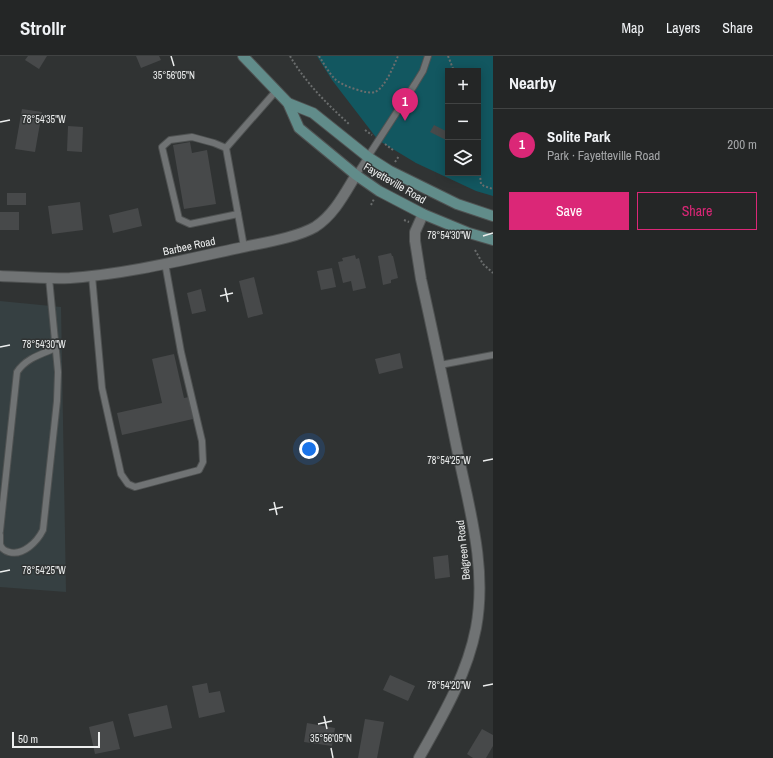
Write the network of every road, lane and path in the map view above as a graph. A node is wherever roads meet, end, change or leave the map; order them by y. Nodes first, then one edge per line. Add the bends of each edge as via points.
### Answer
1 (243, 56) edge
2 (290, 56) edge
3 (320, 56) edge
4 (398, 56) edge
5 (428, 56) edge
6 (448, 56) edge
7 (453, 68) edge
8 (276, 91) junction
9 (288, 103) junction
10 (349, 124) dead end
11 (226, 148) junction
12 (368, 157) junction
13 (356, 175) junction
14 (480, 176) edge
15 (493, 189) edge
16 (238, 214) junction
17 (423, 214) junction
18 (493, 216) edge
19 (493, 240) edge
20 (244, 247) junction
21 (475, 250) dead end
22 (166, 263) junction
23 (493, 273) edge
24 (0, 276) edge
25 (92, 276) junction
26 (49, 278) junction
27 (56, 348) junction
28 (493, 355) edge
29 (440, 365) junction
30 (0, 531) edge
31 (0, 535) edge
32 (419, 758) edge

1 - 8 main road, Fayetteville Road
2 - 10 path via 310,84
3 - 4 path via 337,81 372,93 378,91 387,79
5 - 12 lane via 423,71
6 - 7 path
8 - 9 main road, Fayetteville Road
8 - 11 lane
9 - 12 main road, Fayetteville Road via 313,113
9 - 13 main road, Fayetteville Road via 299,128
11 - 16 lane
11 - 16 lane via 192,137 170,140 162,147 179,219 190,224
12 - 13 lane
12 - 18 main road, Fayetteville Road via 390,171 457,204
13 - 17 main road, Fayetteville Road via 379,191
13 - 20 street, Barbee Road via 330,214 314,228
14 - 15 path via 481,184
16 - 20 lane
17 - 19 main road, Fayetteville Road via 468,233
17 - 29 street, Belgreen Road via 414,232 415,241
20 - 22 street, Barbee Road
21 - 23 path via 483,264
22 - 25 street, Barbee Road
22 - 25 lane via 181,352 202,441 203,462 199,470 135,487 128,484 121,474 102,388
24 - 26 street, Barbee Road
25 - 26 street, Barbee Road
26 - 27 lane
27 - 30 lane via 33,358 17,372
27 - 31 lane via 57,401 43,530 29,547 13,553 5,551 0,546
28 - 29 lane
29 - 32 street, Belgreen Road via 477,549 479,599 476,629 461,676 446,711

